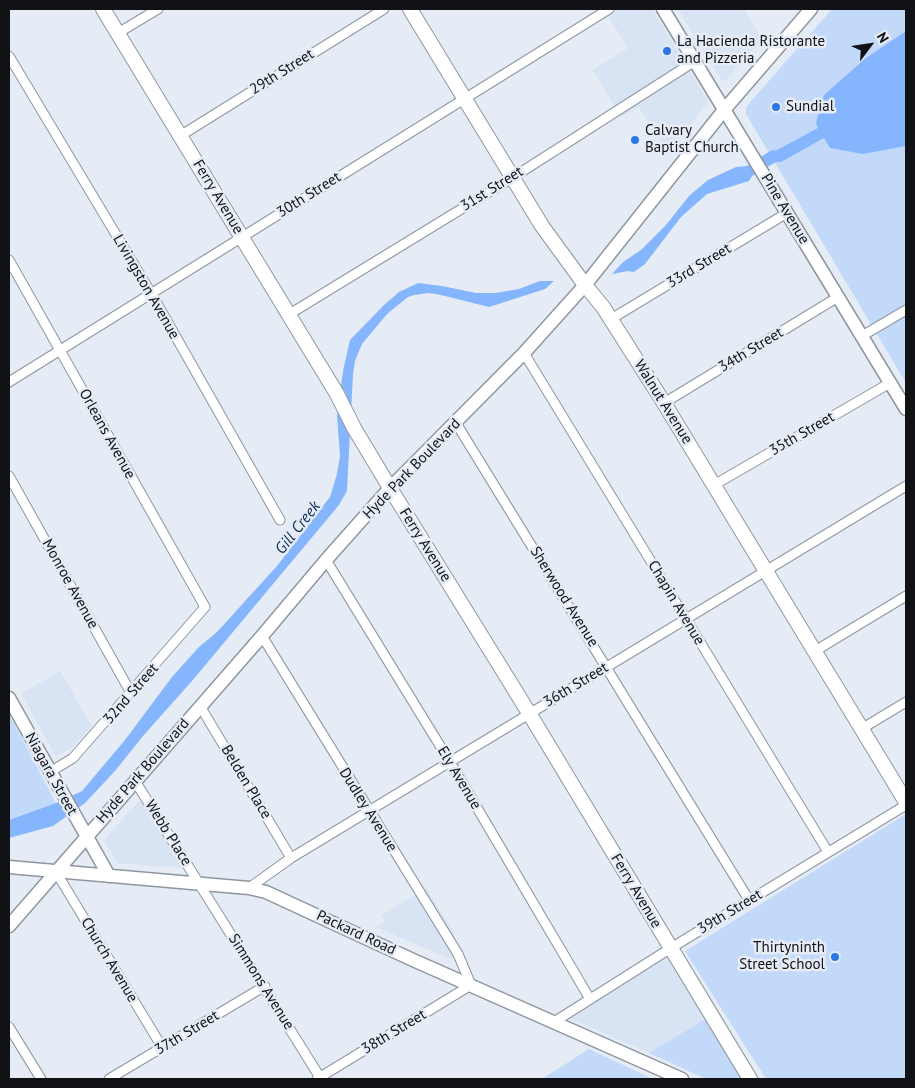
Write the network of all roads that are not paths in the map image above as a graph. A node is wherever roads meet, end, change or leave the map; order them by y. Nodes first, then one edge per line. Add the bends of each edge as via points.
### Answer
1 (103, 9) edge
2 (158, 9) edge
3 (384, 9) edge
4 (410, 9) edge
5 (609, 9) edge
6 (663, 9) edge
7 (809, 9) edge
8 (118, 33) junction
9 (9, 56) edge
10 (695, 61) junction
11 (463, 98) junction
12 (724, 110) junction
13 (180, 136) junction
14 (512, 178) junction
15 (787, 213) junction
16 (241, 236) junction
17 (9, 260) edge
18 (585, 285) junction
19 (151, 293) junction
20 (838, 297) junction
21 (906, 310) edge
22 (288, 315) junction
23 (612, 320) junction
24 (862, 336) junction
25 (60, 350) junction
26 (524, 353) junction
27 (9, 382) edge
28 (890, 383) junction
29 (664, 403) junction
30 (906, 409) edge
31 (456, 423) junction
32 (9, 476) edge
33 (714, 485) junction
34 (906, 486) edge
35 (390, 488) junction
36 (280, 520) dead end
37 (326, 560) junction
38 (766, 570) junction
39 (906, 596) edge
40 (205, 607) joint
41 (686, 619) junction
42 (262, 636) junction
43 (815, 651) junction
44 (606, 667) junction
45 (131, 693) junction
46 (9, 698) edge
47 (906, 702) edge
48 (200, 706) junction
49 (529, 713) junction
50 (863, 728) junction
51 (450, 762) junction
52 (50, 772) junction
53 (135, 781) junction
54 (906, 804) edge
55 (369, 812) junction
56 (86, 836) junction
57 (828, 852) junction
58 (291, 858) junction
59 (9, 867) edge
60 (56, 872) junction
61 (109, 876) junction
62 (201, 884) junction
63 (248, 888) junction
64 (749, 900) junction
65 (9, 926) edge
66 (671, 948) junction
67 (471, 985) junction
68 (264, 986) junction
69 (590, 999) junction
70 (554, 1022) junction
71 (9, 1027) edge
72 (162, 1047) junction
73 (41, 1079) edge
74 (109, 1079) edge
75 (319, 1079) edge
76 (682, 1079) edge
77 (750, 1079) edge

1 - 8 main road, Ferry Avenue
2 - 8 street
3 - 13 street, 29th Street
4 - 11 main road, Walnut Avenue
5 - 11 street, 30th Street
6 - 10 main road, Pine Avenue
7 - 12 main road, Hyde Park Boulevard
8 - 13 main road, Ferry Avenue
9 - 19 street, Livingston Avenue
10 - 12 main road, Pine Avenue
10 - 14 street, 31st Street
11 - 14 main road, Walnut Avenue
11 - 16 street, 30th Street
12 - 15 main road, Pine Avenue
12 - 18 main road, Hyde Park Boulevard
13 - 16 main road, Ferry Avenue
14 - 18 main road, Walnut Avenue
14 - 22 street, 31st Street
15 - 20 main road, Pine Avenue
15 - 23 street, 33rd Street
16 - 19 street, 30th Street
16 - 22 main road, Ferry Avenue
17 - 25 street, Orleans Avenue
18 - 23 main road, Walnut Avenue
18 - 26 main road, Hyde Park Boulevard
19 - 25 street, 30th Street
19 - 36 street, Livingston Avenue
20 - 24 main road, Pine Avenue
20 - 29 street, 34th Street
21 - 24 street
22 - 35 main road, Ferry Avenue
23 - 29 main road, Walnut Avenue
24 - 28 main road, Pine Avenue
25 - 27 street, 30th Street
25 - 40 street, Orleans Avenue
26 - 31 main road, Hyde Park Boulevard
26 - 41 street, Chapin Avenue
28 - 30 main road, Pine Avenue
28 - 33 street, 35th Street
29 - 33 main road, Walnut Avenue
31 - 35 main road, Hyde Park Boulevard
31 - 44 street, Sherwood Avenue
32 - 45 street, Monroe Avenue
33 - 38 main road, Walnut Avenue
34 - 38 street, 36th Street
35 - 37 main road, Hyde Park Boulevard
35 - 49 main road, Ferry Avenue
37 - 42 main road, Hyde Park Boulevard
37 - 51 street, Ely Avenue
38 - 41 street, 36th Street
38 - 43 main road, Walnut Avenue
39 - 43 street
40 - 45 street, 32nd Street
41 - 44 street, 36th Street
41 - 57 street, Chapin Avenue
42 - 48 main road, Hyde Park Boulevard
42 - 55 street, Dudley Avenue
43 - 50 main road, Walnut Avenue
44 - 49 street, 36th Street
44 - 64 street, Sherwood Avenue
45 - 52 street, 32nd Street via 73,758
46 - 52 main road, Niagara Street
47 - 50 street
48 - 53 main road, Hyde Park Boulevard
48 - 58 street, Belden Place
49 - 51 street, 36th Street
49 - 66 main road, Ferry Avenue
50 - 54 main road, Walnut Avenue
51 - 55 street, 36th Street
51 - 69 street, Ely Avenue
52 - 56 main road, Niagara Street
53 - 56 main road, Hyde Park Boulevard
53 - 62 street, Webb Place
54 - 57 street, 39th Street
55 - 58 street, 36th Street
55 - 67 street, Dudley Avenue via 458,954
56 - 60 main road, Hyde Park Boulevard
56 - 61 main road, Niagara Street
57 - 64 street, 39th Street
58 - 63 street, 36th Street
59 - 60 main road, Packard Road
60 - 61 main road, Packard Road
60 - 65 main road, Hyde Park Boulevard
60 - 72 street, Church Avenue
61 - 62 main road, Packard Road
62 - 63 main road, Packard Road
62 - 68 street, Simmons Avenue
63 - 67 main road, Packard Road via 266,892
64 - 66 street, 39th Street
66 - 69 street, 39th Street
66 - 77 main road, Ferry Avenue
67 - 70 main road, Packard Road
67 - 75 street, 38th Street
68 - 72 street, 37th Street
68 - 75 street, Simmons Avenue
69 - 70 street, 39th Street
70 - 76 main road, Packard Road
71 - 73 street
72 - 74 street, 37th Street

